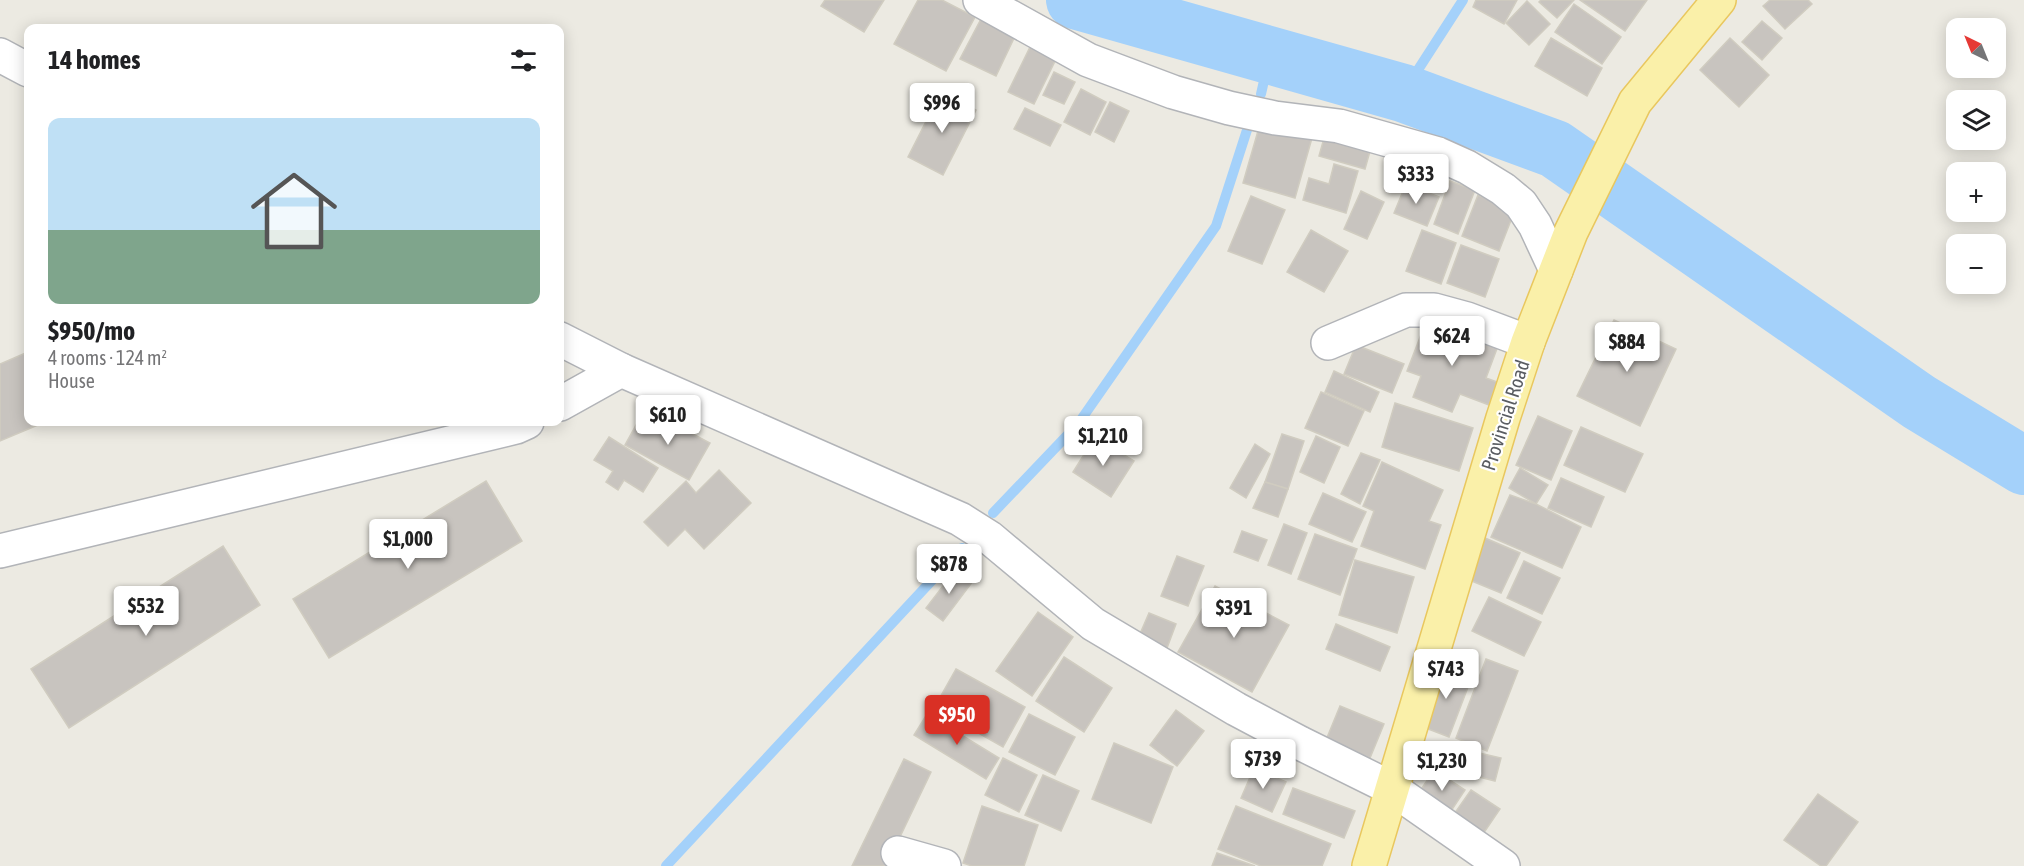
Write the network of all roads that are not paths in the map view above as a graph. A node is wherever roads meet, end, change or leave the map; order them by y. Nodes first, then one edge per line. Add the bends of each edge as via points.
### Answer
1 (980, 0) edge
2 (1719, 0) edge
3 (0, 56) edge
4 (24, 68) edge
5 (1556, 270) junction
6 (564, 341) edge
7 (1528, 342) junction
8 (1328, 343) dead end
9 (621, 370) junction
10 (564, 402) edge
11 (518, 426) edge
12 (0, 552) edge
13 (1391, 788) junction
14 (898, 853) dead end
15 (944, 866) edge
16 (1369, 866) edge
17 (1503, 866) edge

1 - 5 street via 1088,60 1173,92 1275,118 1339,126 1438,154 1467,167 1521,204
2 - 5 main road, Provincial Road via 1635,102 1570,232
3 - 4 street
5 - 7 main road, Provincial Road
6 - 9 street
7 - 8 street via 1434,310 1406,310
7 - 13 main road, Provincial Road
9 - 10 street
9 - 13 street via 960,519 990,538 1093,624 1236,709
11 - 12 street
13 - 16 main road, Provincial Road
13 - 17 street
14 - 15 street

